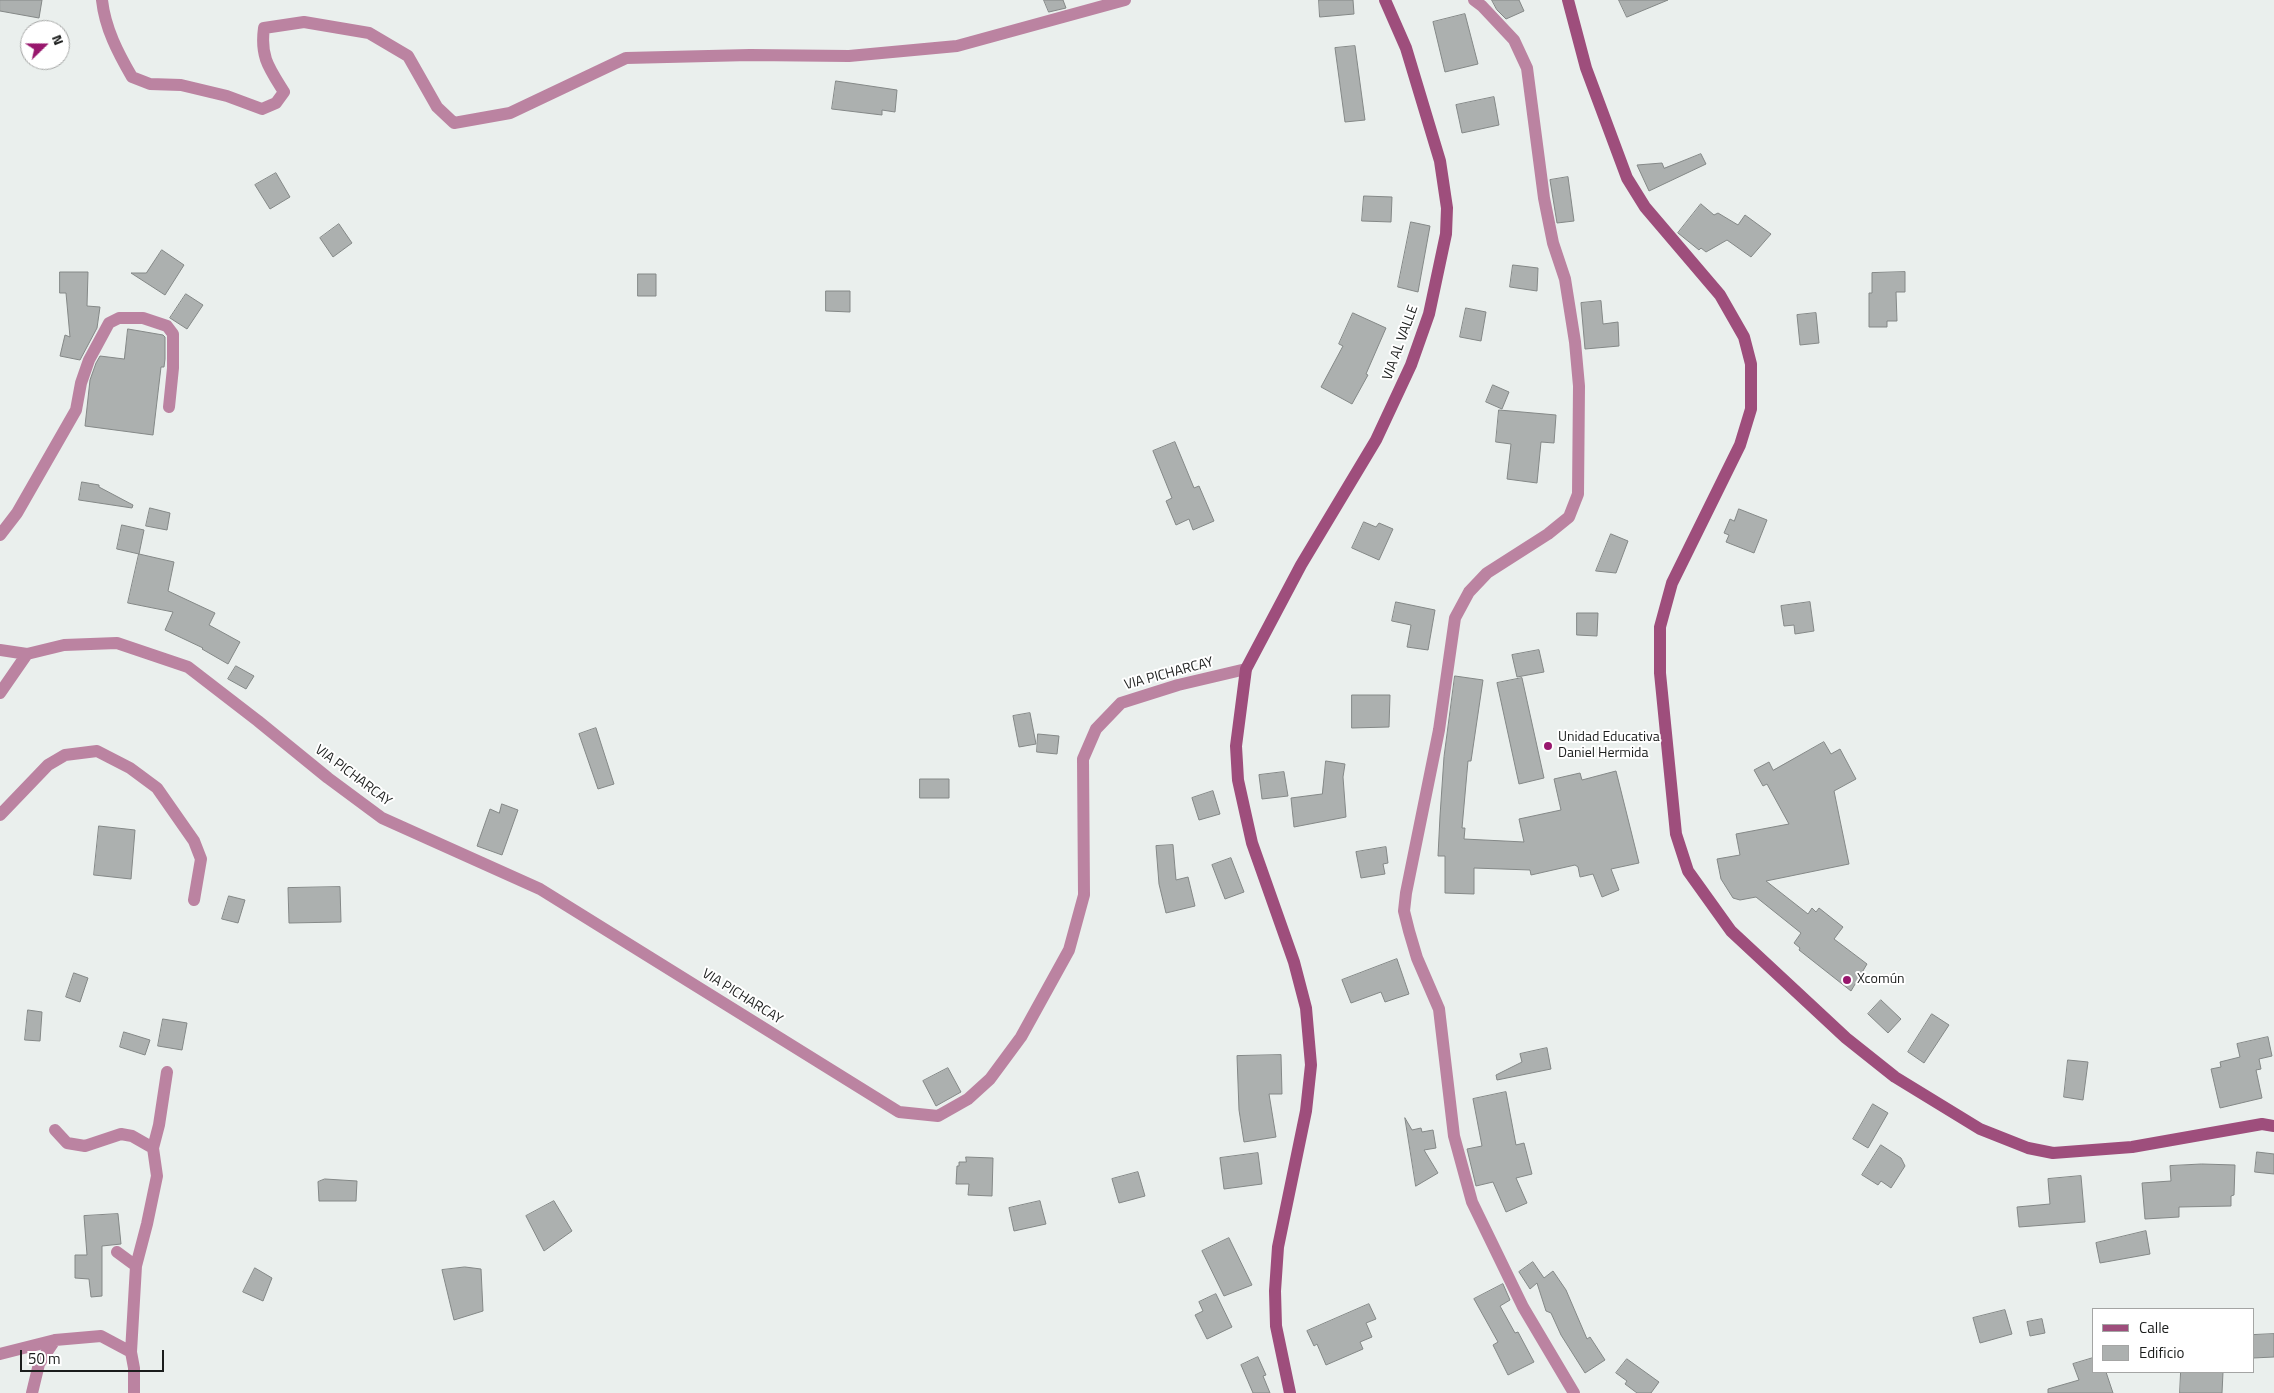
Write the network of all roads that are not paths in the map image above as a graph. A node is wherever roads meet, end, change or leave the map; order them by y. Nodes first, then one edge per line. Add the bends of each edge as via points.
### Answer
1 (102, 0) edge
2 (1125, 0) edge
3 (1385, 0) edge
4 (1474, 0) edge
5 (1568, 0) edge
6 (169, 406) dead end
7 (0, 535) edge
8 (0, 650) edge
9 (27, 654) junction
10 (1246, 669) junction
11 (0, 693) edge
12 (0, 815) edge
13 (194, 900) dead end
14 (167, 1072) dead end
15 (2274, 1126) edge
16 (55, 1130) dead end
17 (153, 1148) junction
18 (117, 1252) dead end
19 (136, 1266) junction
20 (55, 1340) junction
21 (130, 1352) junction
22 (0, 1354) edge
23 (32, 1393) edge
24 (134, 1393) edge
25 (1290, 1393) edge
26 (1574, 1393) edge

1 - 2 street via 104,16 118,53 132,78 150,84 181,85 262,109 276,103 284,92 269,67 262,46 264,28 304,22 369,33 408,56 438,107 454,122 510,114 626,58 849,56 957,46
3 - 10 street, VIA AL VALLE via 1406,48 1440,161 1447,208 1446,234 1429,314 1411,365 1376,440 1297,574
4 - 26 street via 1514,40 1527,68 1544,198 1553,243 1565,279 1575,342 1579,386 1578,494 1569,517 1487,573 1469,592 1455,618 1439,730 1404,912 1439,1009 1454,1136 1472,1202 1524,1307
5 - 15 street via 1586,68 1627,178 1645,207 1720,295 1744,337 1751,364 1751,409 1740,445 1672,583 1660,627 1660,673 1676,834 1688,871 1731,931 1846,1038 1896,1077 1980,1129 2028,1148 2053,1153 2132,1147 2262,1124
6 - 7 street via 173,334 167,326 142,318 119,318 109,323 89,360 76,410 17,514
8 - 9 street, VIA PICHARCAY
9 - 10 street, VIA PICHARCAY via 64,645 117,643 188,667 382,818 540,889 899,1112 938,1116 968,1098 990,1079 1021,1037 1069,950 1084,895 1083,759 1096,730 1121,703 1178,684
9 - 11 street
10 - 25 street via 1236,746 1238,780 1252,843 1294,962 1306,1008 1311,1065 1306,1112 1278,1247 1275,1291 1276,1326
12 - 13 street via 48,765 65,755 96,751 130,768 157,788 194,842 201,859
14 - 17 street
16 - 17 street via 67,1143 84,1146 121,1134 132,1136
17 - 19 street via 157,1176
18 - 19 street
19 - 21 street
20 - 21 street via 102,1336
20 - 22 street
20 - 23 street via 39,1364
21 - 24 street

